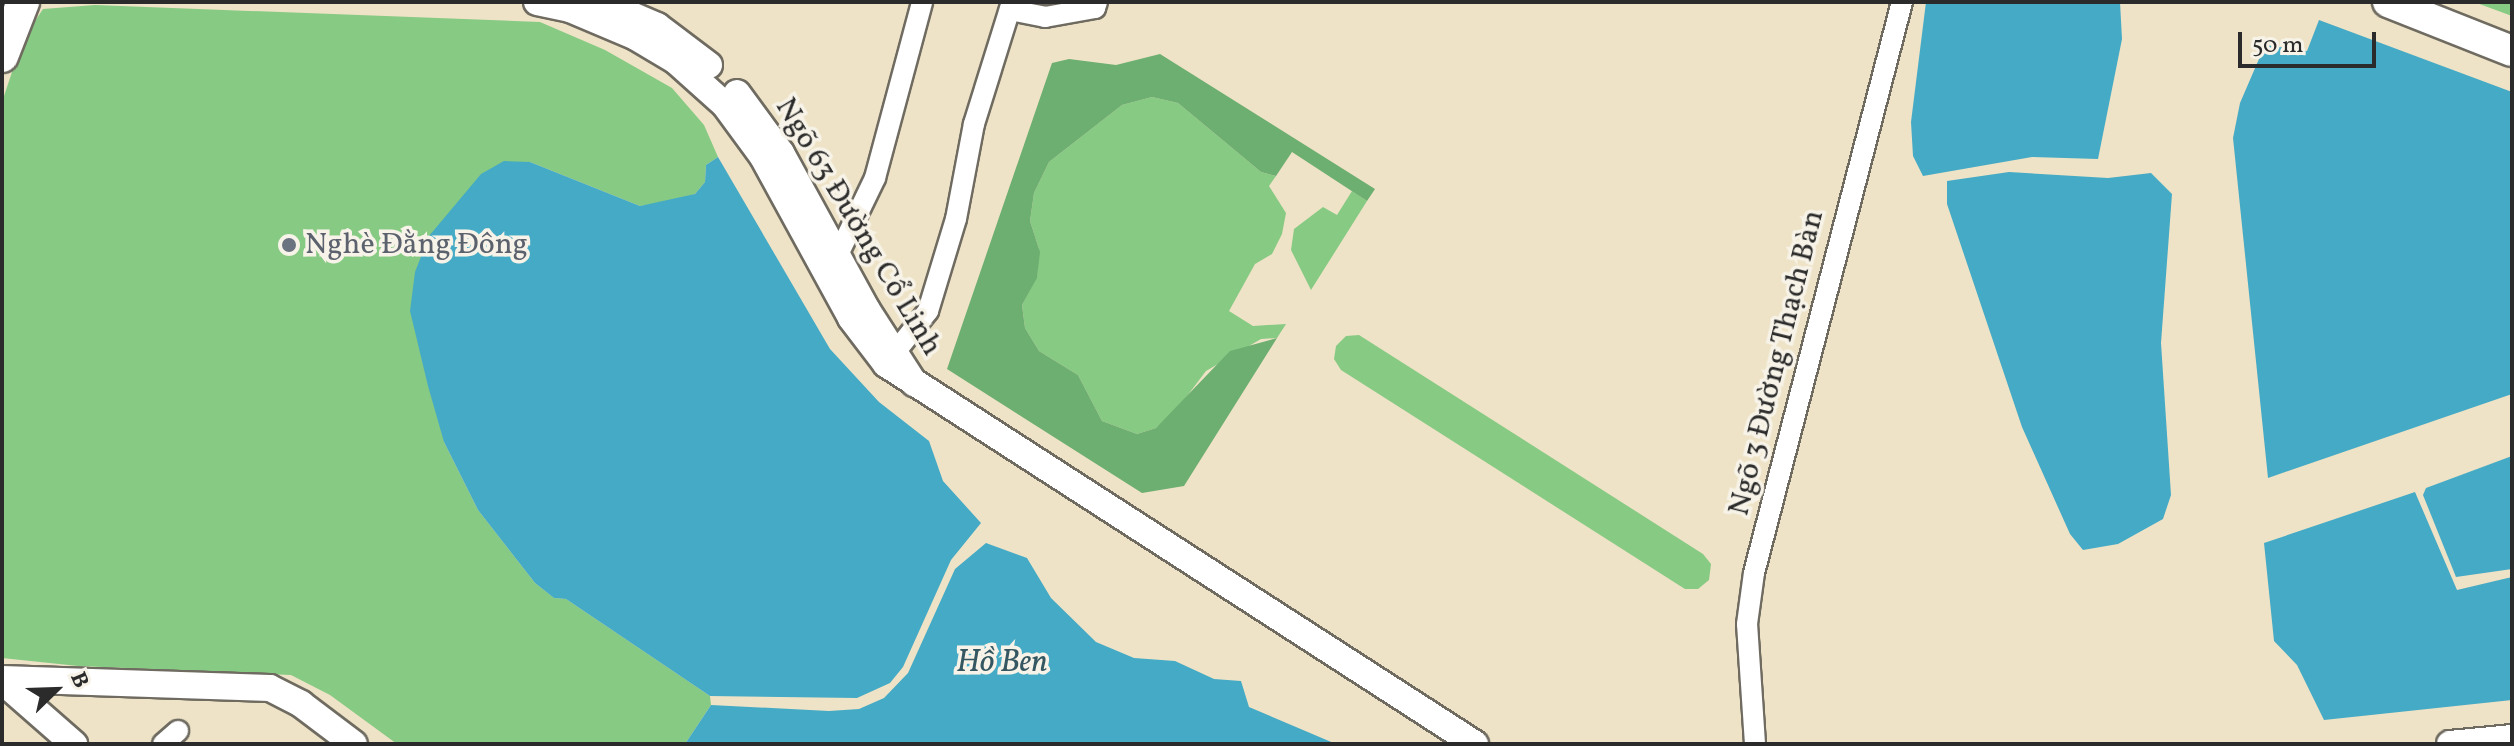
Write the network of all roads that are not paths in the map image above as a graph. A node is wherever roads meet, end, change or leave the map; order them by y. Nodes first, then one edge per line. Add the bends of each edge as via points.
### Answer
1 (23, 2) edge
2 (537, 2) edge
3 (601, 2) edge
4 (922, 2) edge
5 (1097, 2) edge
6 (1902, 2) edge
7 (2388, 2) edge
8 (1011, 6) edge
9 (652, 36) junction
10 (2512, 51) edge
11 (2, 56) edge
12 (832, 266) junction
13 (892, 357) junction
14 (2, 680) edge
15 (2512, 738) edge
16 (74, 744) edge
17 (354, 744) edge
18 (1475, 744) edge
19 (1755, 744) edge
20 (2450, 744) edge

1 - 11 main road
2 - 9 street, Ngõ 63 Đường Cổ Linh
3 - 9 street, Ngõ 63 Đường Cổ Linh
4 - 12 street via 875,178
5 - 8 street via 1095,8 1045,17
6 - 19 street, Ngõ 3 Đường Thạch Bàn via 1757,558 1747,624
7 - 10 main road
8 - 13 street via 974,124 956,219 928,311
9 - 12 street, Ngõ 63 Đường Cổ Linh via 755,129
12 - 13 street, Ngõ 63 Đường Cổ Linh
13 - 18 street, Ngõ 63 Đường Cổ Linh via 915,386
14 - 16 street
14 - 17 street via 270,688
15 - 20 street

